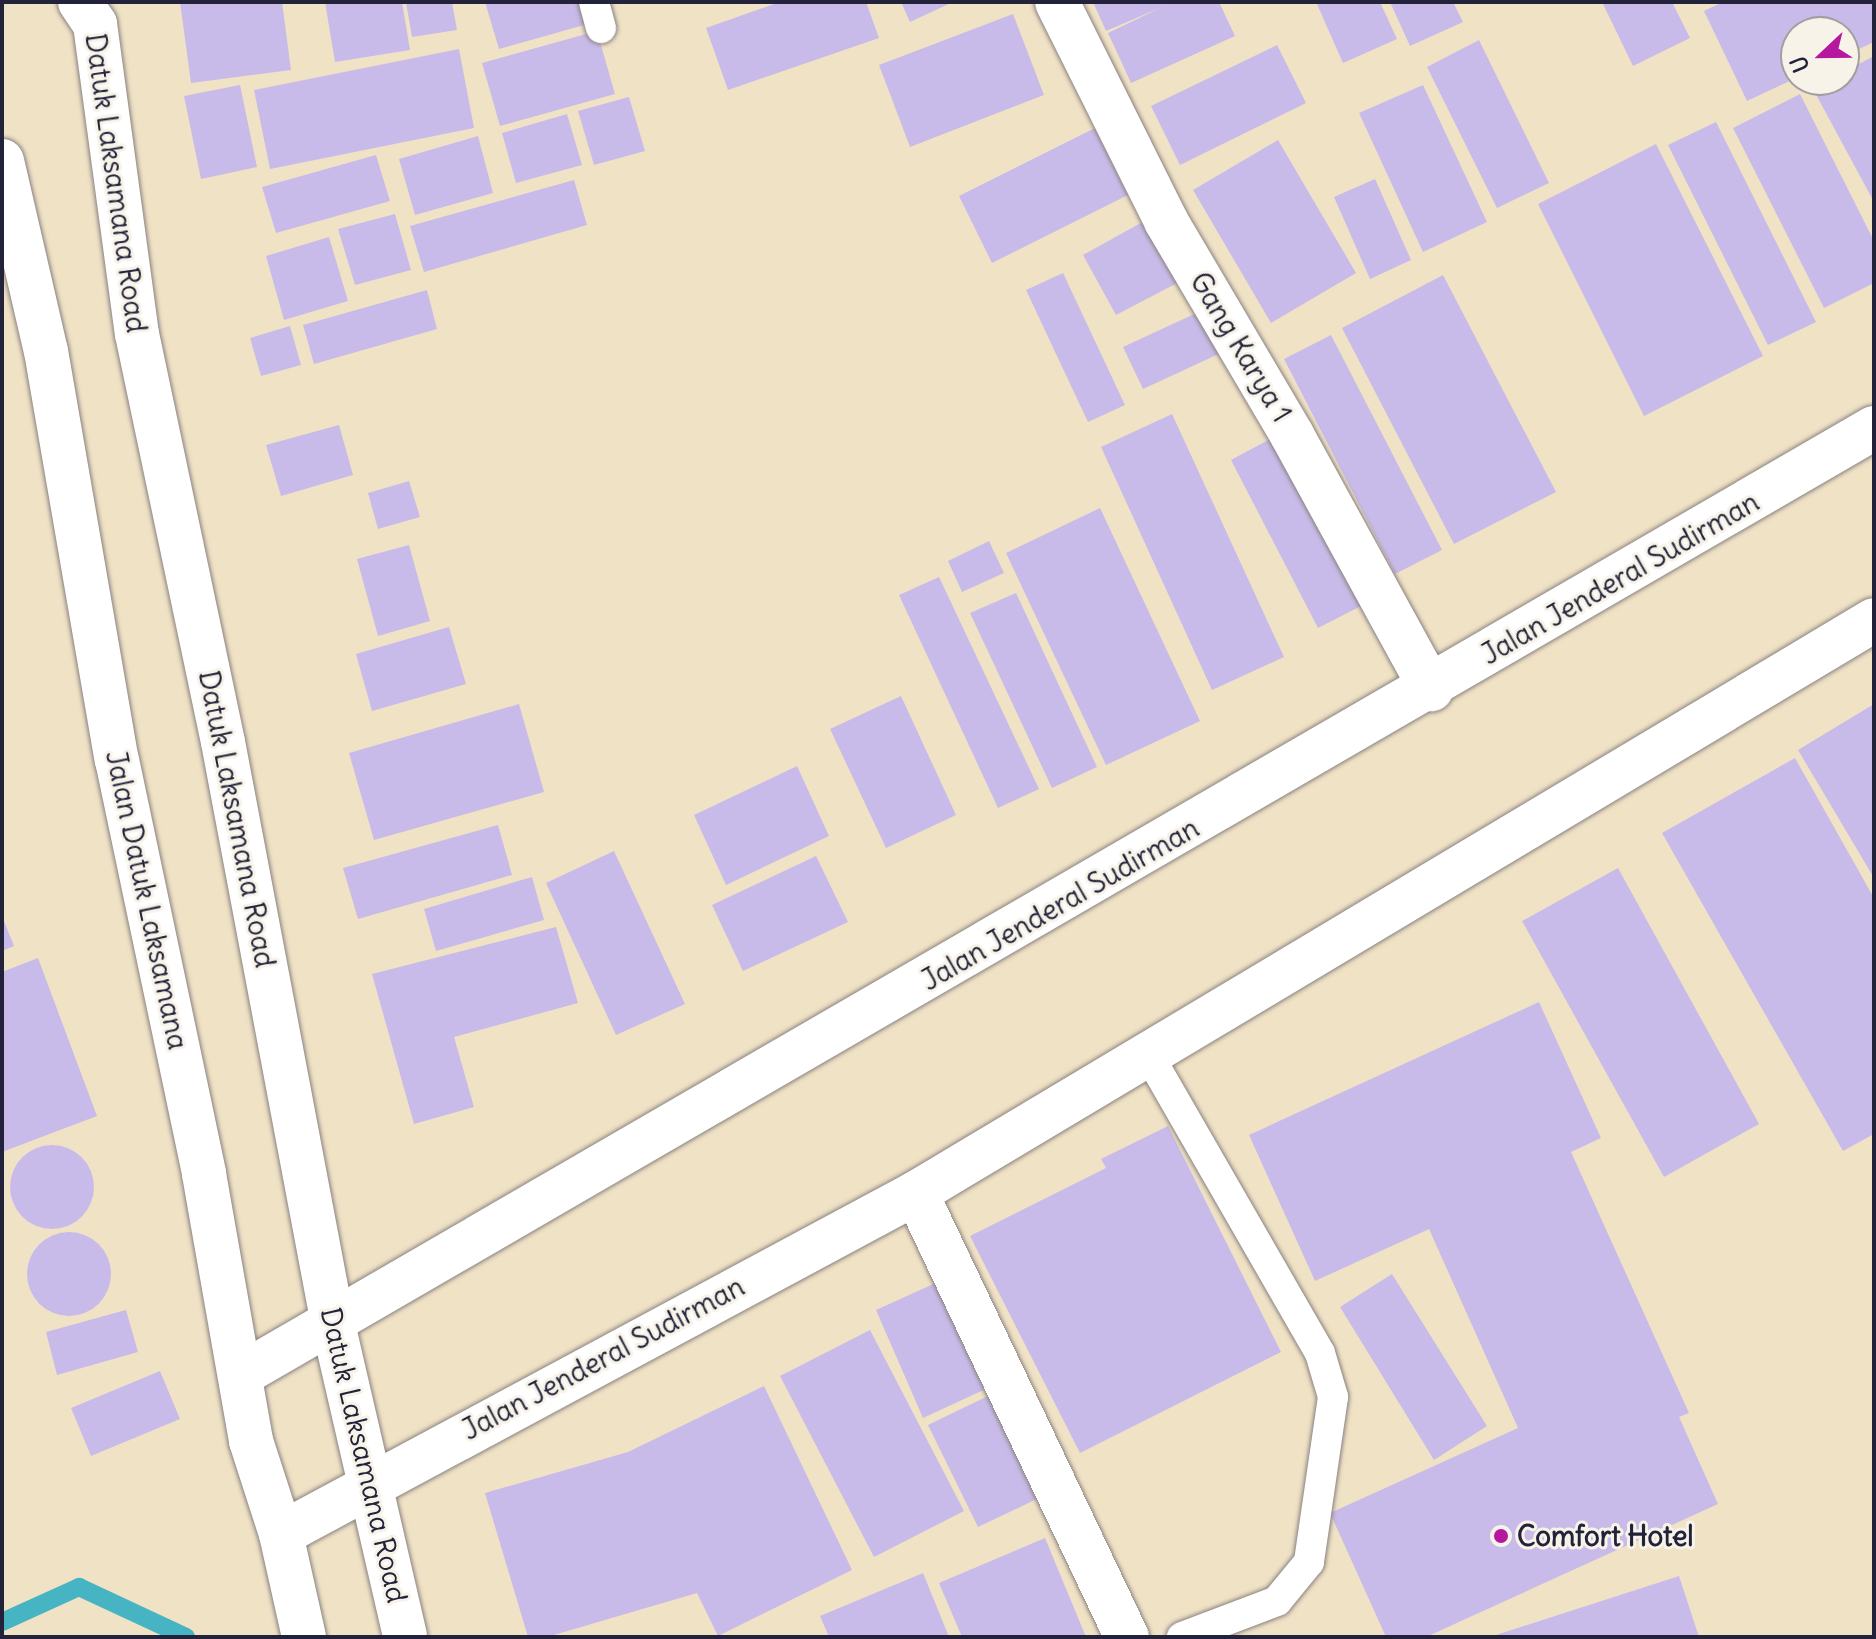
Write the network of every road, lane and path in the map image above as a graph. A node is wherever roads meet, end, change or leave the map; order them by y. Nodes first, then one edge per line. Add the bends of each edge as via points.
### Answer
1 (1057, 2) edge
2 (93, 9) edge
3 (2, 161) edge
4 (1874, 428) edge
5 (1874, 620) edge
6 (1431, 689) junction
7 (1148, 1054) junction
8 (916, 1193) junction
9 (333, 1324) junction
10 (242, 1374) junction
11 (372, 1481) junction
12 (281, 1534) junction
13 (304, 1637) edge
14 (405, 1637) edge
15 (1127, 1637) edge
16 (1182, 1637) edge

1 - 6 main road, Gang Karya 1 via 1166,221 1292,435
2 - 9 main road, Datuk Laksamana Road via 137,334 223,742
3 - 10 main road, Jalan Datuk Laksamana via 46,351 117,760
4 - 6 main road, Jalan Jenderal Sudirman
5 - 7 main road, Jalan Jenderal Sudirman
6 - 9 main road, Jalan Jenderal Sudirman
7 - 8 main road, Jalan Jenderal Sudirman
7 - 16 lane via 1320,1353 1333,1397 1309,1562 1277,1601
8 - 11 main road, Jalan Jenderal Sudirman
8 - 15 main road
9 - 10 main road, Jalan Jenderal Sudirman
9 - 11 main road, Datuk Laksamana Road
10 - 12 main road, Jalan Datuk Laksamana via 251,1441
11 - 12 main road, Jalan Jenderal Sudirman
11 - 14 main road, Datuk Laksamana Road
12 - 13 main road, Jalan Datuk Laksamana

